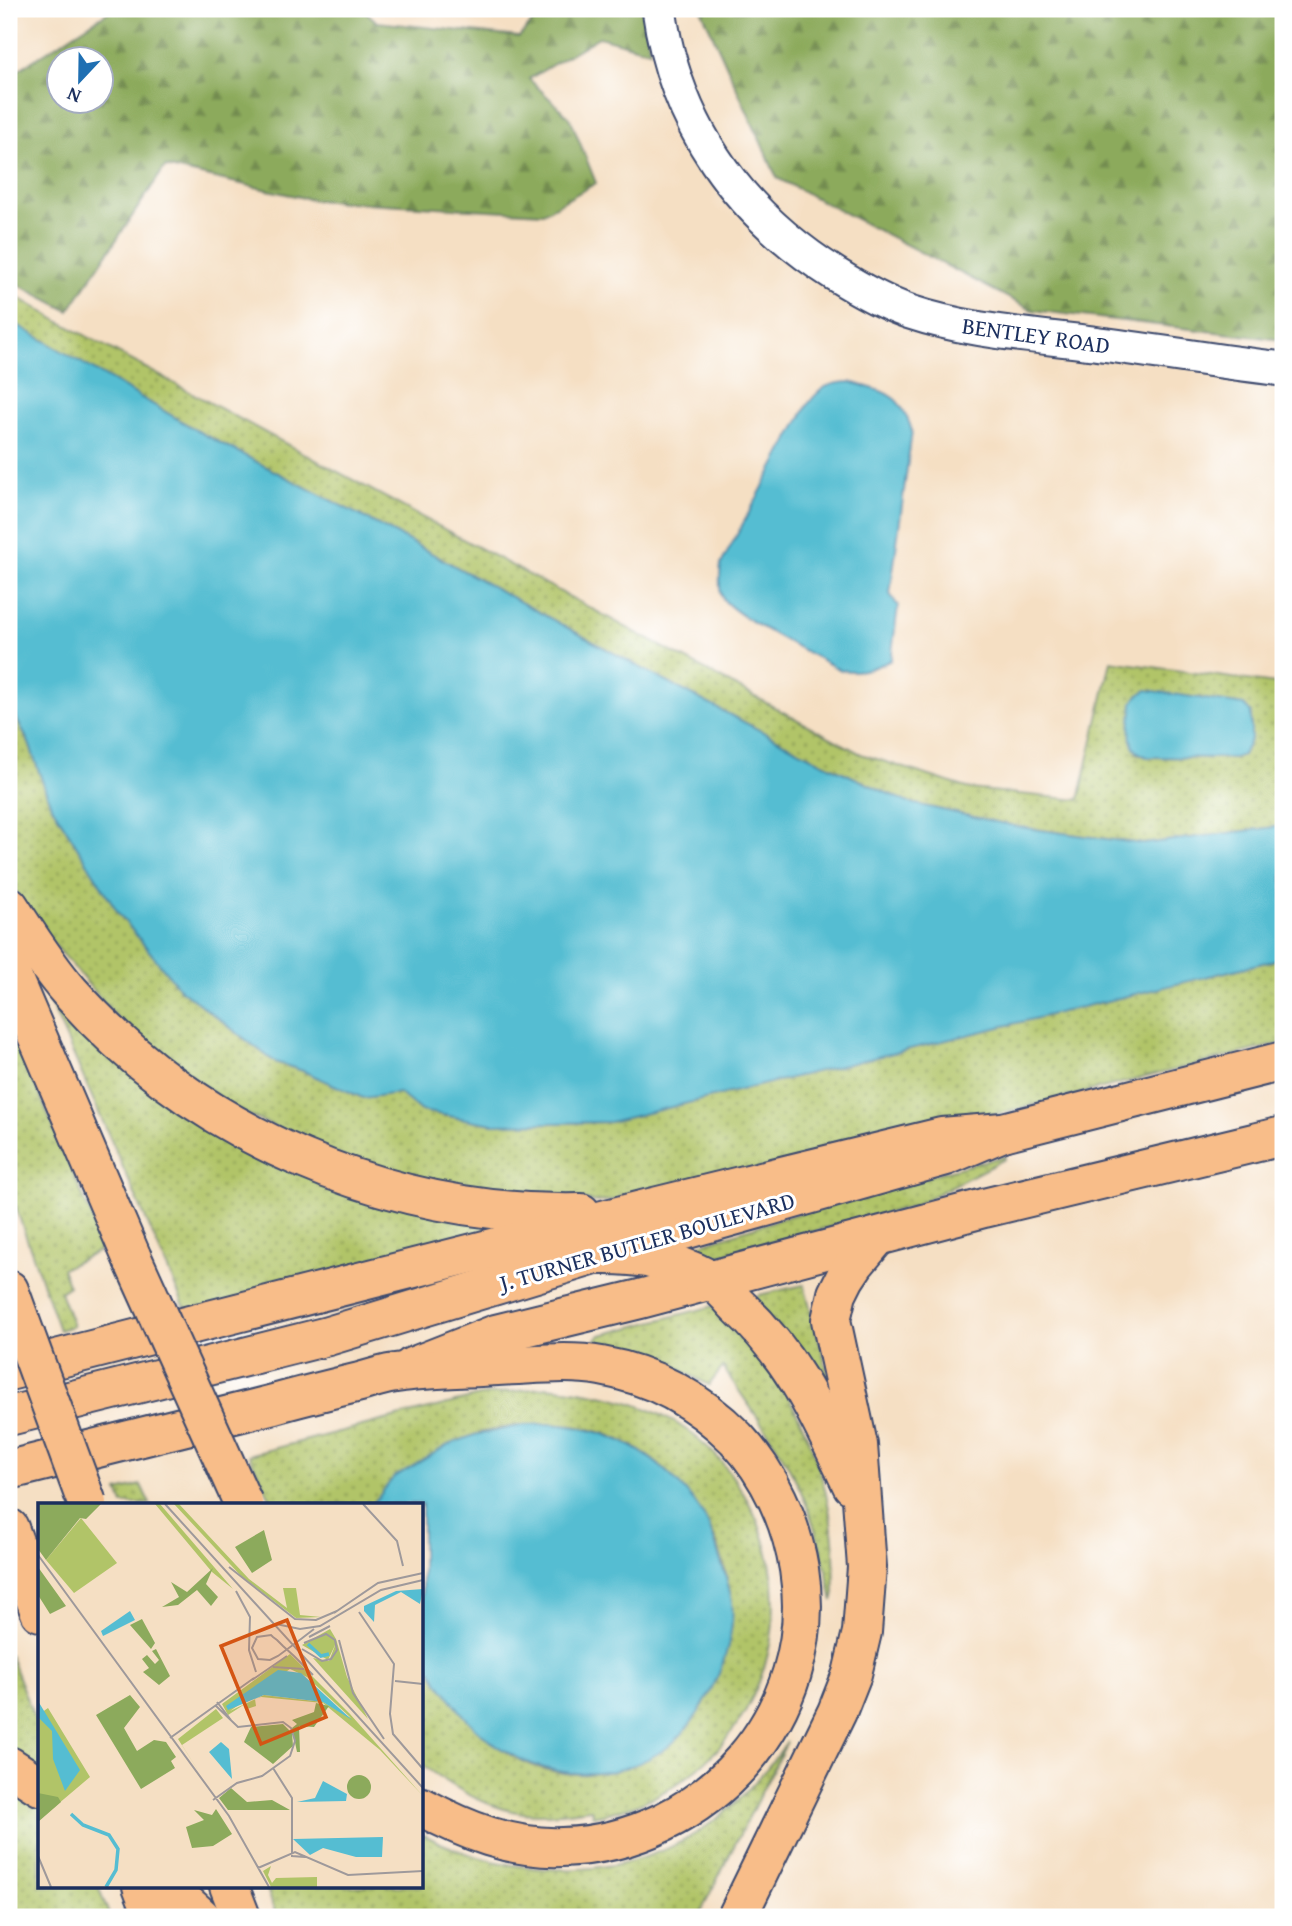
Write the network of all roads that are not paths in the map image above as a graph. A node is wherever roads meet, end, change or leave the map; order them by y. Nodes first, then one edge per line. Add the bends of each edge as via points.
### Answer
1 (659, 9) edge
2 (1283, 369) edge
3 (9, 906) edge
4 (9, 970) edge
5 (1283, 1061) edge
6 (1003, 1132) junction
7 (1283, 1136) edge
8 (646, 1209) junction
9 (877, 1237) junction
10 (595, 1255) junction
11 (712, 1281) junction
12 (9, 1290) edge
13 (9, 1371) edge
14 (400, 1372) junction
15 (9, 1416) edge
16 (9, 1470) edge
17 (88, 1503) edge
18 (243, 1503) edge
19 (861, 1503) junction
20 (9, 1528) edge
21 (38, 1607) edge
22 (9, 1766) edge
23 (38, 1785) edge
24 (424, 1808) edge
25 (143, 1888) edge
26 (169, 1888) edge
27 (230, 1888) edge
28 (154, 1917) edge
29 (201, 1917) edge
30 (240, 1917) edge
31 (737, 1917) edge

1 - 2 street, BENTLEY ROAD via 664,48 707,150 764,220 797,249 862,291 910,312 989,332
3 - 8 main road via 70,991 108,1030 206,1108 265,1141 369,1184 455,1204 555,1214
4 - 18 main road, bridge
5 - 6 main road, J. TURNER BUTLER BOULEVARD
6 - 8 main road via 942,1137
6 - 10 main road, J. TURNER BUTLER BOULEVARD via 946,1156
7 - 9 main road
8 - 13 main road
9 - 11 main road
9 - 19 main road via 845,1278 831,1320 858,1445
10 - 11 main road via 631,1254 668,1261
10 - 15 main road, J. TURNER BUTLER BOULEVARD via 328,1336
11 - 14 main road via 496,1334
11 - 19 main road via 779,1349 804,1386
12 - 17 main road, bridge
14 - 16 main road
14 - 24 main road via 554,1362 602,1366 678,1392 751,1454 794,1540 802,1592 799,1640 788,1687 767,1729 739,1768 661,1825 562,1847 509,1843 458,1827
19 - 31 main road via 867,1567 862,1632 852,1674 820,1752
20 - 21 main road
22 - 23 main road
25 - 28 main road
26 - 29 main road
27 - 30 main road

